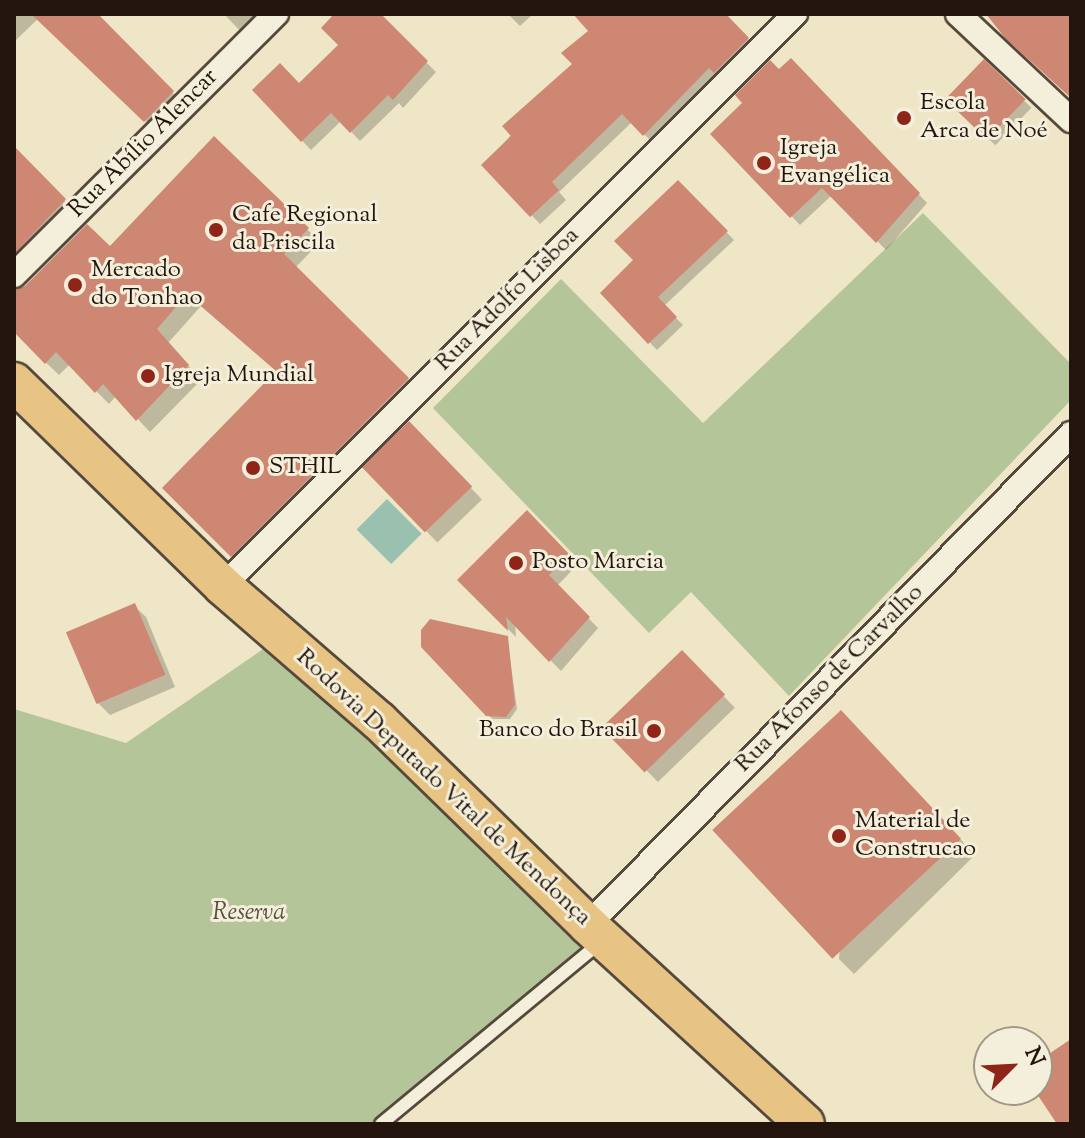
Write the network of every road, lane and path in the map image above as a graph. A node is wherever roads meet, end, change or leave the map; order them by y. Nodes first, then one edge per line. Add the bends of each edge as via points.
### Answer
1 (276, 14) edge
2 (795, 14) edge
3 (958, 14) edge
4 (1071, 120) edge
5 (14, 275) edge
6 (14, 382) edge
7 (1071, 434) edge
8 (223, 586) junction
9 (596, 932) junction
10 (381, 1124) edge
11 (805, 1124) edge

1 - 5 street, Rua Abílio Alencar
2 - 8 street, Rua Adolfo Lisboa
3 - 4 street
6 - 8 main road, Rodovia Deputado Vital de Mendonça
7 - 9 street, Rua Afonso de Carvalho
8 - 9 main road, Rodovia Deputado Vital de Mendonça via 379,721
9 - 10 lane
9 - 11 main road, Rodovia Deputado Vital de Mendonça

